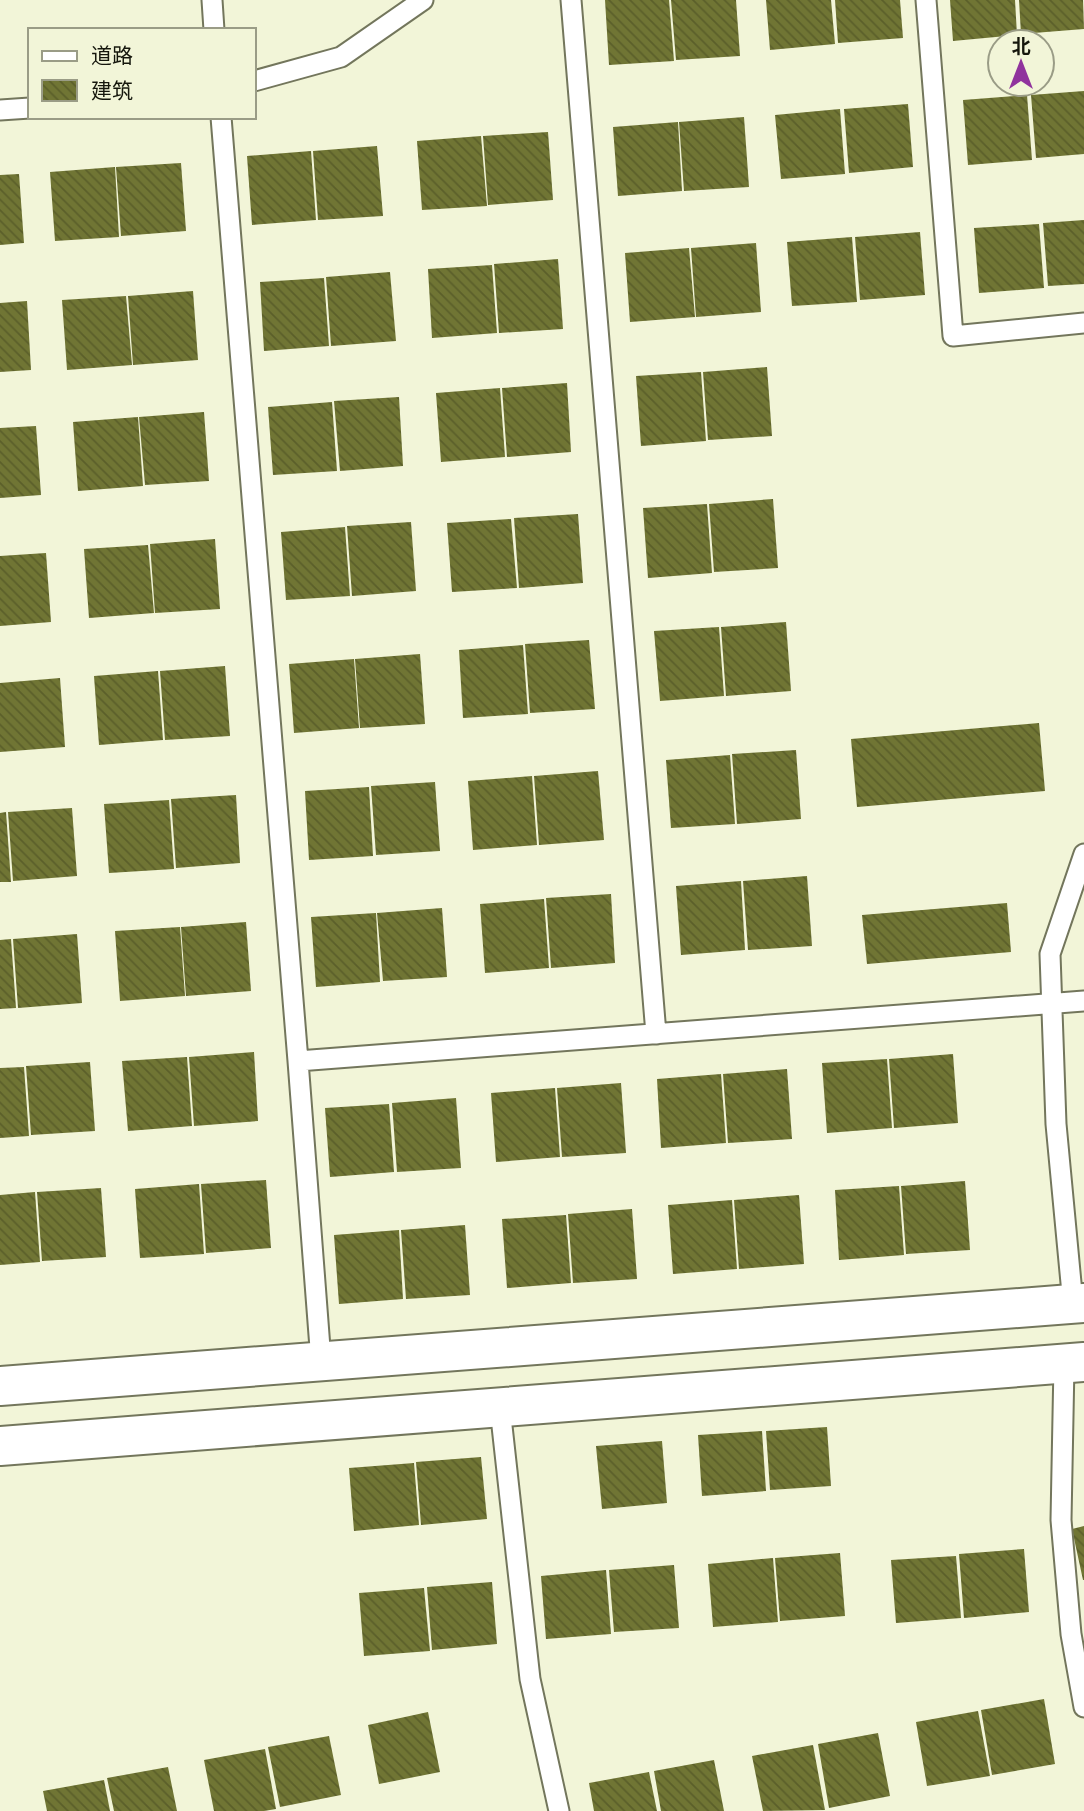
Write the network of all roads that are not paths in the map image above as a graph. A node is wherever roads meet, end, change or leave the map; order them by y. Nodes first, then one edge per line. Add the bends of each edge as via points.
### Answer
1 (212, 0) edge
2 (423, 0) edge
3 (571, 0) edge
4 (926, 0) edge
5 (214, 28) edge
6 (256, 80) edge
7 (28, 108) edge
8 (0, 110) edge
9 (221, 119) edge
10 (1084, 323) edge
11 (1084, 854) edge
12 (1084, 1001) edge
13 (1052, 1004) junction
14 (656, 1034) junction
15 (298, 1060) junction
16 (1078, 1304) edge
17 (321, 1361) junction
18 (1074, 1363) edge
19 (0, 1386) edge
20 (500, 1408) junction
21 (0, 1446) edge
22 (1084, 1707) edge
23 (559, 1811) edge

1 - 5 lane
2 - 6 lane via 341,57
3 - 14 lane
4 - 10 lane via 954,336
7 - 8 lane
9 - 15 lane
11 - 13 lane via 1050,954
12 - 13 lane
13 - 14 lane
13 - 16 lane via 1056,1124
14 - 15 lane
15 - 17 lane
16 - 17 street
16 - 18 street
17 - 19 street
18 - 20 street
18 - 22 lane via 1061,1520 1071,1634
20 - 21 street
20 - 23 lane via 530,1679

